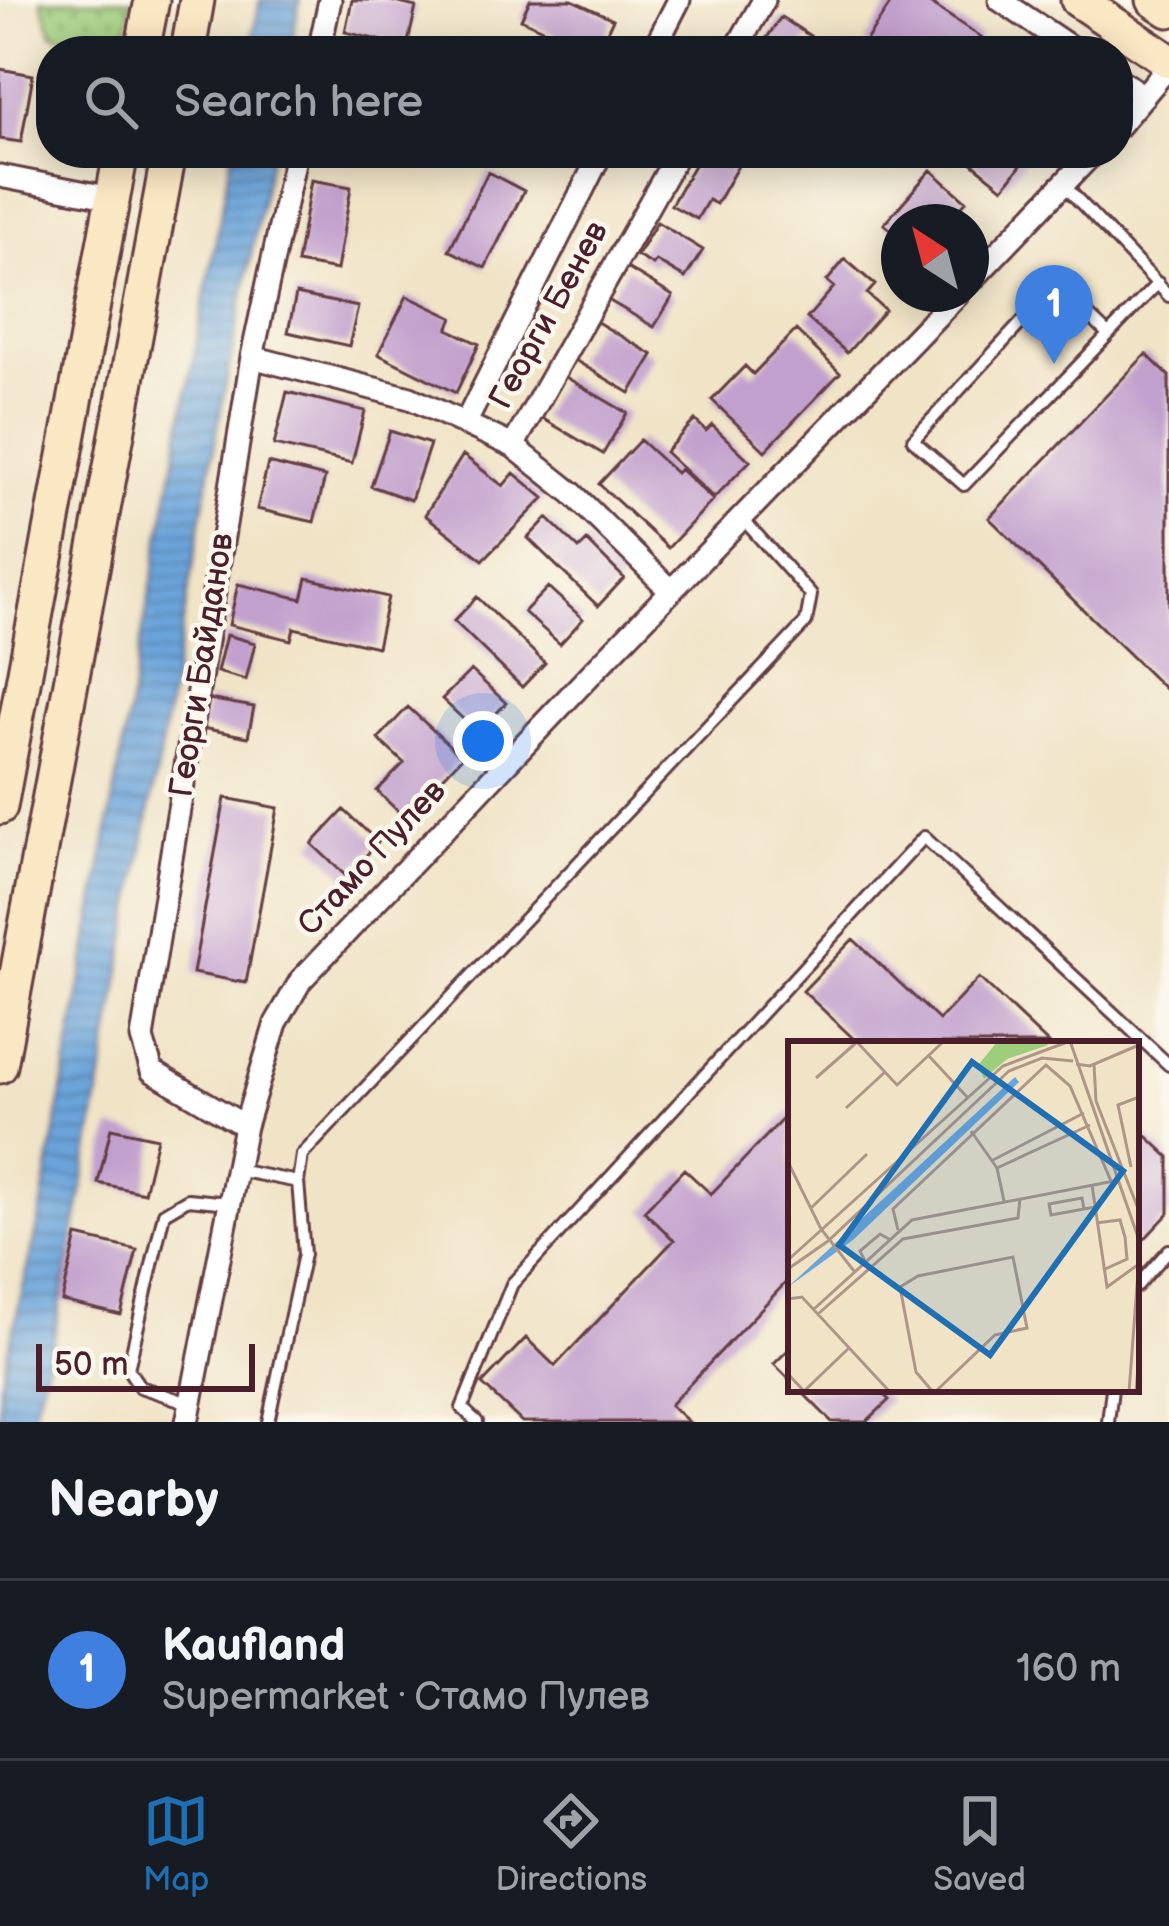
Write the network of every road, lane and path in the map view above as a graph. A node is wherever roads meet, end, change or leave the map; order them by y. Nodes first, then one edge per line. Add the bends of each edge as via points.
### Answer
1 (152, 0) edge
2 (197, 0) edge
3 (330, 0) edge
4 (679, 0) edge
5 (764, 0) edge
6 (1000, 0) edge
7 (1078, 0) edge
8 (1154, 0) edge
9 (1169, 10) edge
10 (145, 36) edge
11 (191, 36) edge
12 (322, 36) edge
13 (661, 36) edge
14 (744, 36) edge
15 (1054, 36) edge
16 (1130, 36) edge
17 (1133, 38) edge
18 (1169, 63) edge
19 (1133, 89) edge
20 (1144, 96) junction
21 (1133, 109) edge
22 (119, 168) edge
23 (166, 168) edge
24 (293, 168) edge
25 (594, 168) edge
26 (670, 168) edge
27 (1079, 168) edge
28 (0, 176) edge
29 (1064, 185) junction
30 (112, 198) junction
31 (989, 262) edge
32 (1158, 283) junction
33 (1169, 296) edge
34 (941, 312) edge
35 (1108, 334) junction
36 (252, 357) junction
37 (465, 424) junction
38 (513, 446) junction
39 (742, 518) junction
40 (671, 591) junction
41 (0, 807) edge
42 (1169, 1065) edge
43 (0, 1066) edge
44 (245, 1126) junction
45 (236, 1171) junction
46 (298, 1182) junction
47 (229, 1203) junction
48 (1169, 1250) edge
49 (1139, 1284) edge
50 (1112, 1392) edge
51 (188, 1413) edge
52 (268, 1422) edge
53 (477, 1422) edge
54 (1108, 1422) edge

1 - 10 main road
2 - 11 main road
3 - 12 street
4 - 13 street
5 - 14 street
6 - 15 street
7 - 16 main road
8 - 9 main road
17 - 18 main road
18 - 20 street
19 - 20 street
20 - 21 street
22 - 30 main road
23 - 43 main road
24 - 36 street, Георги Байданов
25 - 37 street, Георги Бенев
26 - 38 street, Георги Бенев
27 - 29 street
28 - 30 street
29 - 31 street
29 - 32 lane
30 - 41 main road
32 - 33 lane
32 - 35 lane
34 - 39 street, Стамо Пулев
35 - 35 lane via 964,485 913,440 1056,285
36 - 37 street via 410,398
36 - 44 street, Георги Байданов via 142,1038 152,1071
37 - 38 street
38 - 40 street
39 - 40 street, Стамо Пулев
39 - 46 lane via 811,595 806,622 302,1155
40 - 44 street, Стамо Пулев via 301,980 276,1023
42 - 53 lane via 924,837 512,1284 462,1408
44 - 45 street, Стамо Пулев
45 - 46 lane
45 - 47 street, Стамо Пулев
46 - 52 lane via 304,1254
47 - 51 street, Стамо Пулев
47 - 51 lane via 188,1199 164,1213 128,1369 140,1387
48 - 49 lane
50 - 54 lane

